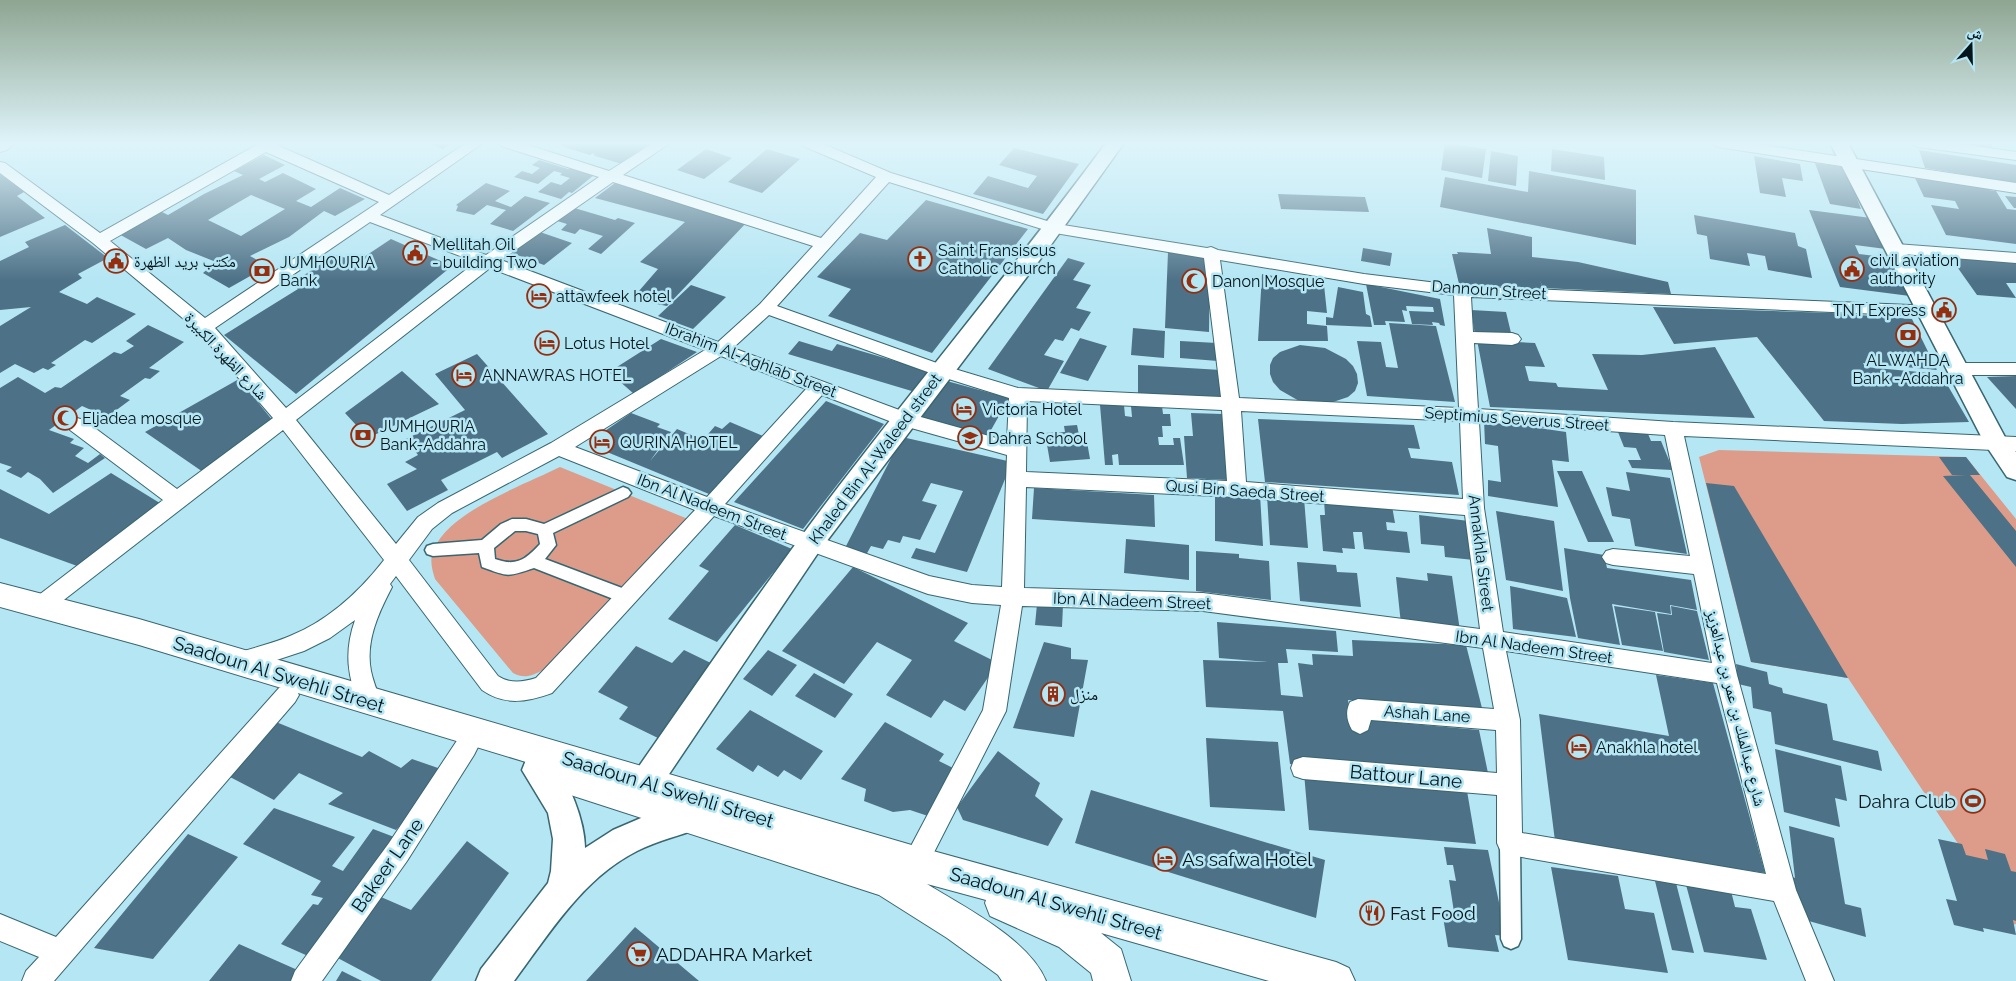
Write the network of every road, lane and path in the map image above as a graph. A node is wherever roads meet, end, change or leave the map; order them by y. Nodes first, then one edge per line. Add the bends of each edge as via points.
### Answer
1 (30, 189) edge
2 (191, 189) edge
3 (362, 189) edge
4 (409, 189) edge
5 (593, 189) edge
6 (651, 189) edge
7 (874, 189) edge
8 (928, 189) edge
9 (1083, 189) edge
10 (1863, 189) edge
11 (390, 202) junction
12 (368, 216) junction
13 (1055, 228) junction
14 (99, 240) junction
15 (823, 244) junction
16 (1896, 249) junction
17 (1211, 252) junction
18 (2016, 258) edge
19 (487, 262) junction
20 (1462, 291) junction
21 (766, 308) junction
22 (1928, 310) junction
23 (204, 327) junction
24 (1464, 337) junction
25 (1512, 340) dead end
26 (722, 348) junction
27 (1958, 369) junction
28 (2016, 369) edge
29 (942, 371) junction
30 (819, 386) junction
31 (1018, 394) junction
32 (1231, 405) junction
33 (1468, 415) junction
34 (285, 419) junction
35 (904, 419) junction
36 (77, 425) dead end
37 (1673, 429) junction
38 (2007, 444) edge
39 (558, 448) junction
40 (1016, 451) junction
41 (2016, 471) edge
42 (1016, 479) junction
43 (1237, 489) junction
44 (623, 493) dead end
45 (177, 500) junction
46 (710, 507) junction
47 (1474, 508) junction
48 (545, 530) junction
49 (810, 544) junction
50 (486, 546) junction
51 (433, 550) dead end
52 (1613, 557) dead end
53 (396, 559) junction
54 (534, 561) junction
55 (1702, 566) junction
56 (616, 593) dead end
57 (0, 595) edge
58 (1013, 597) junction
59 (39, 607) junction
60 (0, 610) edge
61 (1493, 640) junction
62 (240, 662) junction
63 (1726, 675) junction
64 (287, 695) junction
65 (369, 701) junction
66 (1508, 720) junction
67 (1360, 723) dead end
68 (466, 748) junction
69 (1303, 768) dead end
70 (537, 770) junction
71 (646, 782) junction
72 (1508, 785) junction
73 (691, 817) junction
74 (1510, 843) junction
75 (915, 863) junction
76 (563, 889) junction
77 (1783, 890) junction
78 (0, 927) edge
79 (1511, 939) dead end
80 (61, 953) junction
81 (1309, 978) edge
82 (36, 981) edge
83 (305, 981) edge
84 (493, 981) edge
85 (1027, 981) edge
86 (1112, 981) edge
87 (1820, 981) edge

1 - 14 street, شارع الظهرة الكبيرة
2 - 14 street
3 - 11 street
4 - 11 street
5 - 19 street
6 - 15 street
7 - 15 street
8 - 13 street, Dannoun ٍStreet
9 - 13 street, Khaled Bin Al-Waleed street
10 - 16 street
11 - 12 street
12 - 19 street, Ibrahim Al-Aghlab Street
12 - 23 street
13 - 17 street, Dannoun ٍStreet
13 - 29 street, Khaled Bin Al-Waleed street
14 - 23 street, شارع الظهرة الكبيرة
15 - 21 street
16 - 18 street
16 - 22 street
17 - 20 street, Dannoun ٍStreet
17 - 32 street
19 - 26 street, Ibrahim Al-Aghlab Street
19 - 34 street
20 - 22 street, Dannoun ٍStreet
20 - 24 street, Annakhla Street
21 - 26 street
21 - 29 street, Septimius Severus Street
22 - 27 street
23 - 34 street, شارع الظهرة الكبيرة
24 - 25 street
24 - 33 street, Annakhla Street
26 - 30 street, Ibrahim Al-Aghlab Street
26 - 39 street
27 - 28 street
27 - 38 street
29 - 31 street, Septimius Severus Street
29 - 35 street, Khaled Bin Al-Waleed street
30 - 35 street, Ibrahim Al-Aghlab Street
30 - 46 street, شارع الظهرة الكبيرة
31 - 32 street, Septimius Severus Street
31 - 40 street
32 - 33 street, Septimius Severus Street
32 - 43 street
33 - 37 street, Septimius Severus Street
33 - 47 street, Annakhla Street
34 - 45 street
34 - 53 street, شارع الظهرة الكبيرة
35 - 40 street, Ibrahim Al-Aghlab Street
35 - 49 street, Khaled Bin Al-Waleed street
36 - 45 street
37 - 38 street, Septimius Severus Street
37 - 55 street, شارع عبدالملك بن عمر بن عبدالعزيز
38 - 41 street
39 - 46 street, Ibn Al Nadeem Street
39 - 53 street via 445,508 425,523
40 - 42 street
42 - 43 street, Qusi Bin Saeda Street
42 - 58 street
43 - 47 street, Qusi Bin Saeda Street
44 - 48 street
45 - 59 street
46 - 49 street, Ibn Al Nadeem Street
46 - 53 street, شارع الظهرة الكبيرة via 544,686 523,692 499,690 490,683
47 - 61 street, Annakhla Street
48 - 50 street via 524,523 504,528
48 - 54 street via 548,546
49 - 58 street, Ibn Al Nadeem Street via 928,585 972,594
49 - 71 street, Khaled Bin Al-Waleed street
50 - 51 street
50 - 54 street via 488,563 508,570
52 - 55 street
53 - 62 street via 349,612 322,631 296,644
53 - 65 street via 375,598 359,647 359,670
54 - 56 street
55 - 63 street, شارع عبدالملك بن عمر بن عبدالعزيز
57 - 59 main road, Saadoun Al Swehli Street
58 - 61 street, Ibn Al Nadeem Street via 1203,602
58 - 75 street via 994,712
59 - 62 main road, Saadoun Al Swehli Street
60 - 64 main road, Saadoun Al Swehli Street
61 - 63 street, Ibn Al Nadeem Street
61 - 66 street, Annakhla Street
62 - 65 main road, Saadoun Al Swehli Street
63 - 77 street, شارع عبدالملك بن عمر بن عبدالعزيز
64 - 68 main road, Saadoun Al Swehli Street
64 - 80 street
65 - 71 main road, Saadoun Al Swehli Street
66 - 67 street, Ashah Lane via 1358,709
66 - 72 street, Annakhla Street
68 - 70 main road, Saadoun Al Swehli Street
68 - 83 street, Bakeer Lane via 398,852
69 - 72 street, Battour Lane
70 - 73 main road, Saadoun Al Swehli Street
70 - 76 street via 554,790 564,810 570,834 570,861
71 - 75 main road, Saadoun Al Swehli Street
72 - 74 street, Annakhla Street
73 - 76 street via 667,822 622,840 601,854
73 - 85 main road, Saadoun Al Swehli Street via 888,880 1011,962
74 - 77 street
74 - 79 street
75 - 81 main road, Saadoun Al Swehli Street
75 - 86 main road via 1072,934 1108,962
76 - 84 street
77 - 87 street, شارع عبدالملك بن عمر بن عبدالعزيز
78 - 80 street
80 - 82 street

